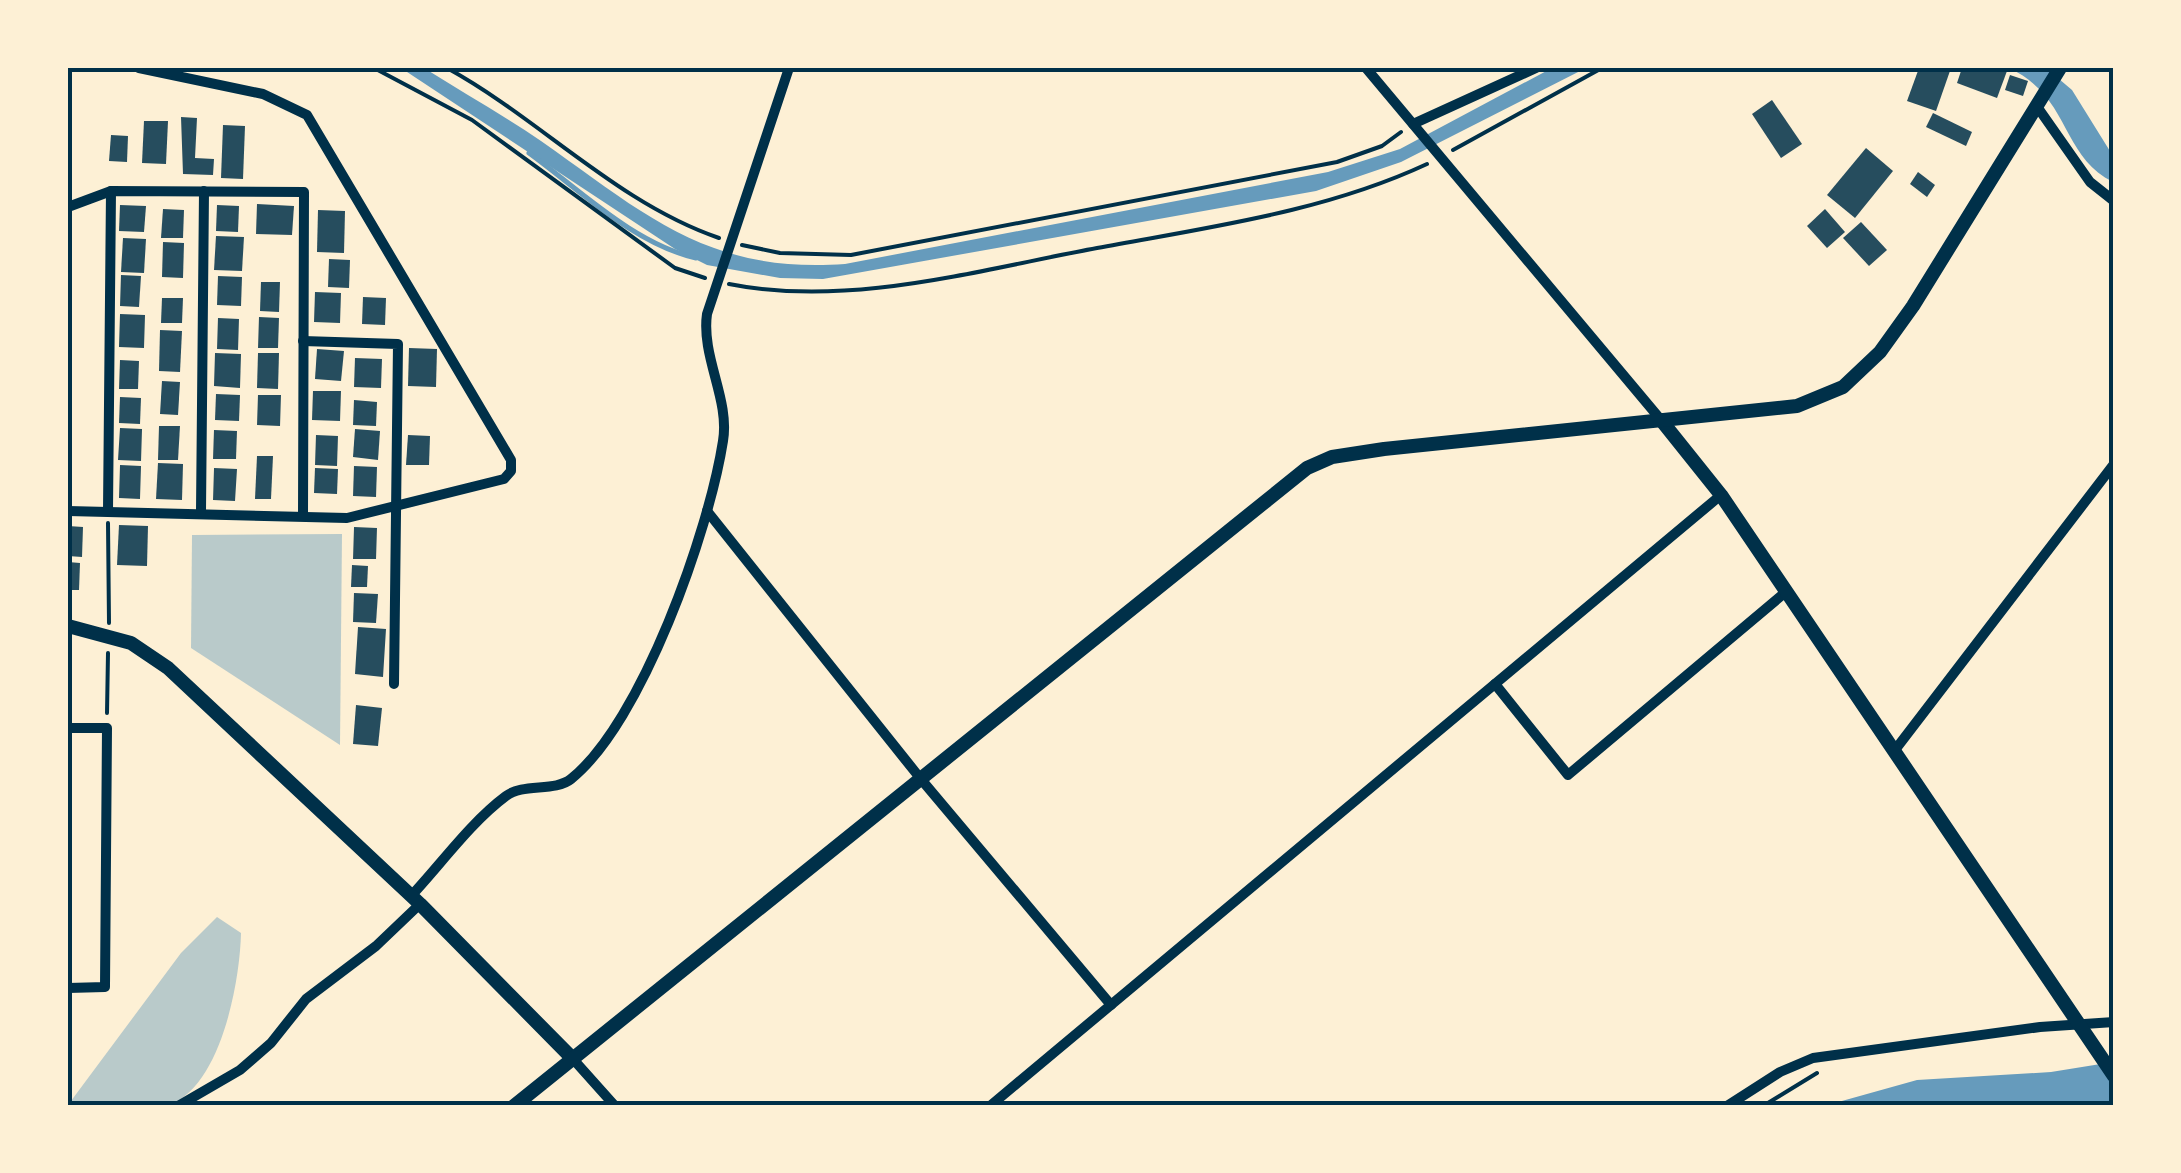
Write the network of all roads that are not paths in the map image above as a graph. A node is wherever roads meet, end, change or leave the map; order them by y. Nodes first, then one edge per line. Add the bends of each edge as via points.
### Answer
1 (139, 68) edge
2 (789, 68) edge
3 (1366, 68) edge
4 (1536, 68) edge
5 (2060, 68) edge
6 (2036, 105) junction
7 (1413, 124) junction
8 (111, 190) junction
9 (204, 191) junction
10 (2114, 201) edge
11 (68, 207) edge
12 (303, 342) junction
13 (1661, 420) junction
14 (2114, 464) edge
15 (1721, 495) junction
16 (395, 505) junction
17 (68, 511) edge
18 (707, 511) junction
19 (108, 512) junction
20 (201, 512) junction
21 (303, 516) junction
22 (1787, 592) junction
23 (68, 626) edge
24 (394, 684) dead end
25 (1496, 684) junction
26 (68, 728) edge
27 (1895, 750) junction
28 (920, 778) junction
29 (416, 900) junction
30 (68, 988) edge
31 (1111, 1005) junction
32 (2114, 1022) edge
33 (2081, 1027) junction
34 (573, 1059) junction
35 (2114, 1076) edge
36 (178, 1106) edge
37 (514, 1106) edge
38 (615, 1106) edge
39 (990, 1106) edge
40 (1727, 1106) edge

1 - 16 street via 263,94 308,115 511,460 504,479
2 - 18 street via 704,337 724,437
3 - 7 street
4 - 7 street
5 - 6 street
6 - 10 street via 2090,182
6 - 13 street via 1913,306 1843,387 1797,406
7 - 13 street
8 - 9 street
8 - 11 street
8 - 19 street
9 - 12 street via 304,192
9 - 20 street
12 - 16 street via 398,344
12 - 21 street
13 - 15 street
13 - 28 street via 1384,449 1307,468
14 - 27 street
15 - 22 street
15 - 25 street
16 - 21 street via 347,518
16 - 24 street
17 - 19 street
18 - 28 street
18 - 29 street via 650,662 613,733 568,782 508,793
19 - 20 street
20 - 21 street
22 - 25 street via 1568,775
22 - 27 street
23 - 29 street via 131,643 168,668
25 - 31 street
26 - 30 street via 107,728 107,748 105,987
27 - 33 street
28 - 31 street
28 - 34 street
29 - 34 street
29 - 36 street via 306,999 240,1070
31 - 39 street
32 - 33 street
33 - 35 street
33 - 40 street via 1814,1058
34 - 37 street
34 - 38 street

